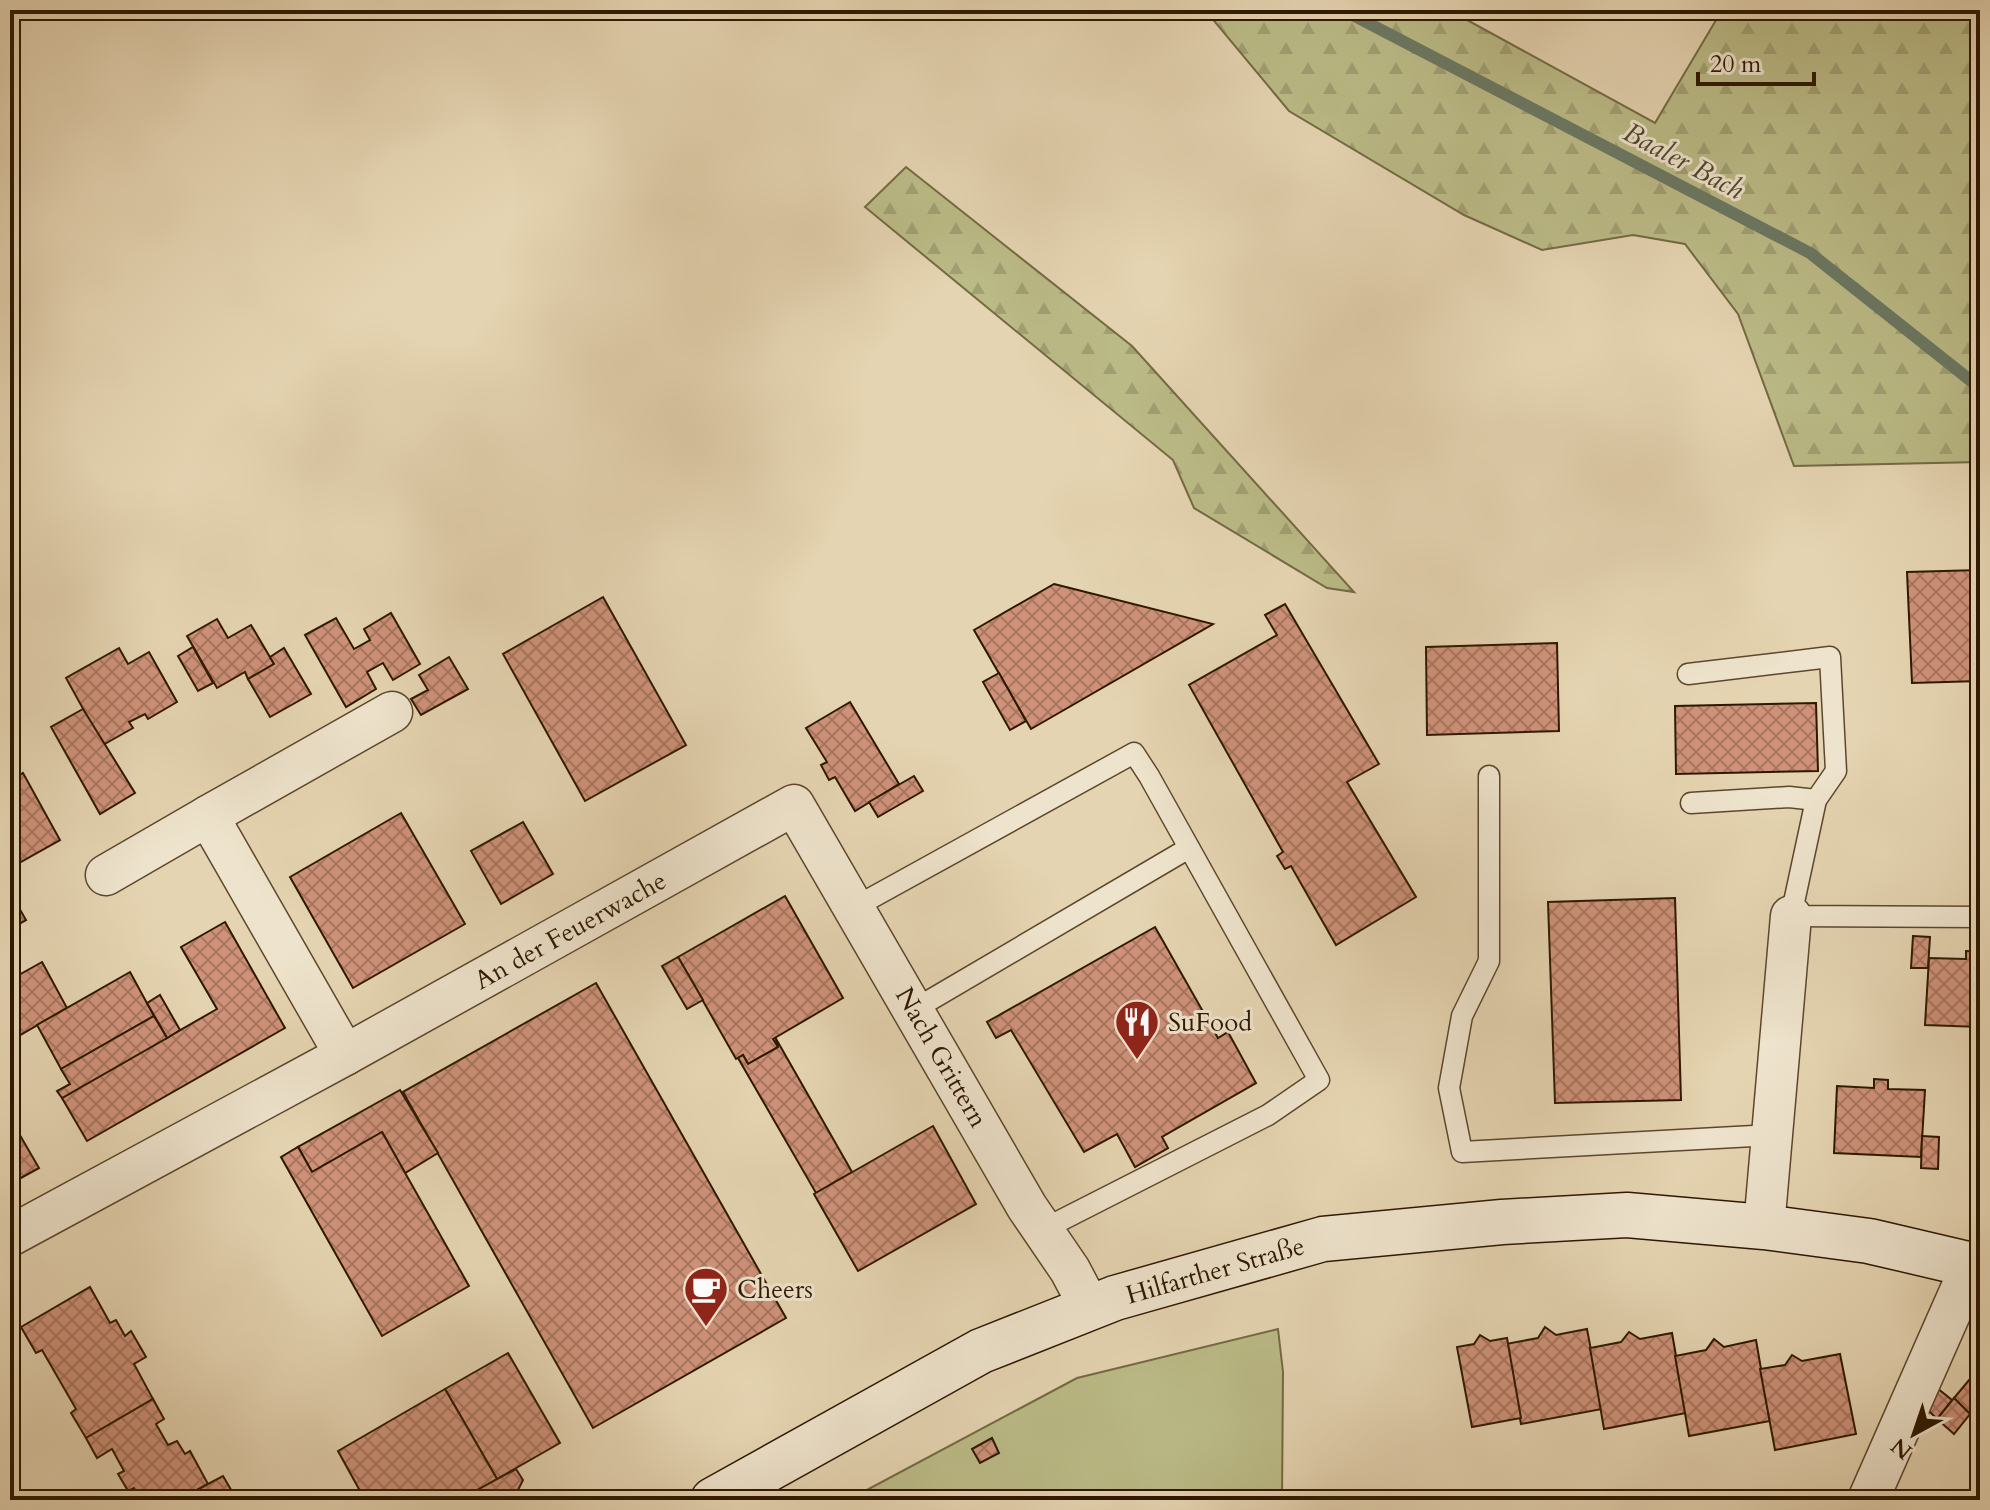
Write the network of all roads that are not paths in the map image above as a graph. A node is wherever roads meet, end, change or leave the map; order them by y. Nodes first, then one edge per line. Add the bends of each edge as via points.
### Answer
1 (1688, 674) dead end
2 (392, 712) dead end
3 (1489, 776) dead end
4 (1816, 800) junction
5 (1691, 803) dead end
6 (794, 805) joint
7 (208, 816) junction
8 (1189, 848) junction
9 (106, 875) dead end
10 (855, 907) junction
11 (1791, 916) junction
12 (1980, 917) edge
13 (915, 1009) junction
14 (345, 1055) junction
15 (1772, 1135) junction
16 (1764, 1227) junction
17 (1042, 1230) junction
18 (10, 1236) edge
19 (1976, 1266) edge
20 (1090, 1308) junction
21 (713, 1500) edge
22 (1868, 1500) edge

1 - 4 lane via 1830,657 1836,771
2 - 7 street
3 - 15 lane via 1489,961 1462,1016 1449,1088 1462,1152
4 - 5 lane
4 - 11 lane
6 - 10 street, Nach Grittern
6 - 14 street, An der Feuerwache
7 - 9 street
7 - 14 street
8 - 10 lane via 1134,753
8 - 13 lane
8 - 17 lane via 1319,1080 1268,1115
10 - 13 street, Nach Grittern
11 - 12 lane
11 - 15 street
13 - 17 street, Nach Grittern
14 - 18 street, An der Feuerwache
15 - 16 street
16 - 19 main road, Hilfarther Straße via 1869,1241
16 - 20 main road, Hilfarther Straße via 1627,1215 1323,1239
17 - 20 street, Nach Grittern
19 - 22 street
20 - 21 main road, Hilfarther Straße via 981,1351

